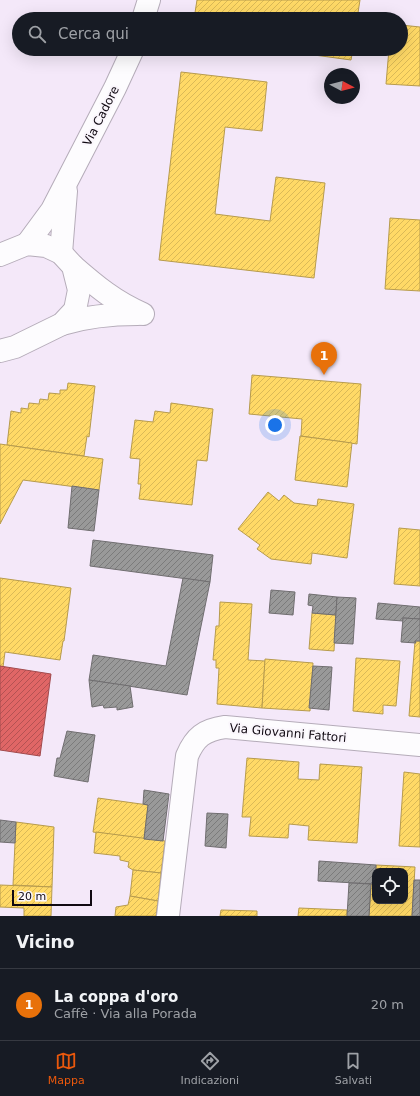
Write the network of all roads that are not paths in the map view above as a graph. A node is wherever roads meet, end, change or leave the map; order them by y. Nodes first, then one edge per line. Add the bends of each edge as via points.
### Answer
1 (149, 0) edge
2 (145, 12) edge
3 (130, 56) edge
4 (67, 182) junction
5 (27, 244) junction
6 (0, 255) edge
7 (67, 259) junction
8 (62, 324) junction
9 (0, 351) edge
10 (420, 744) edge
11 (168, 916) edge

1 - 2 street
3 - 4 street, Via Cadore
4 - 5 street, Via Cadore via 52,210
4 - 7 street, Via Cadore
5 - 6 street
5 - 7 street via 46,246
7 - 8 street, Via Cadore via 79,290 75,310
7 - 8 street via 109,296 123,306 143,314 85,317
8 - 9 street via 15,348
10 - 11 street, Via Giovanni Fattori via 225,727 212,729 201,735 192,744 187,756

